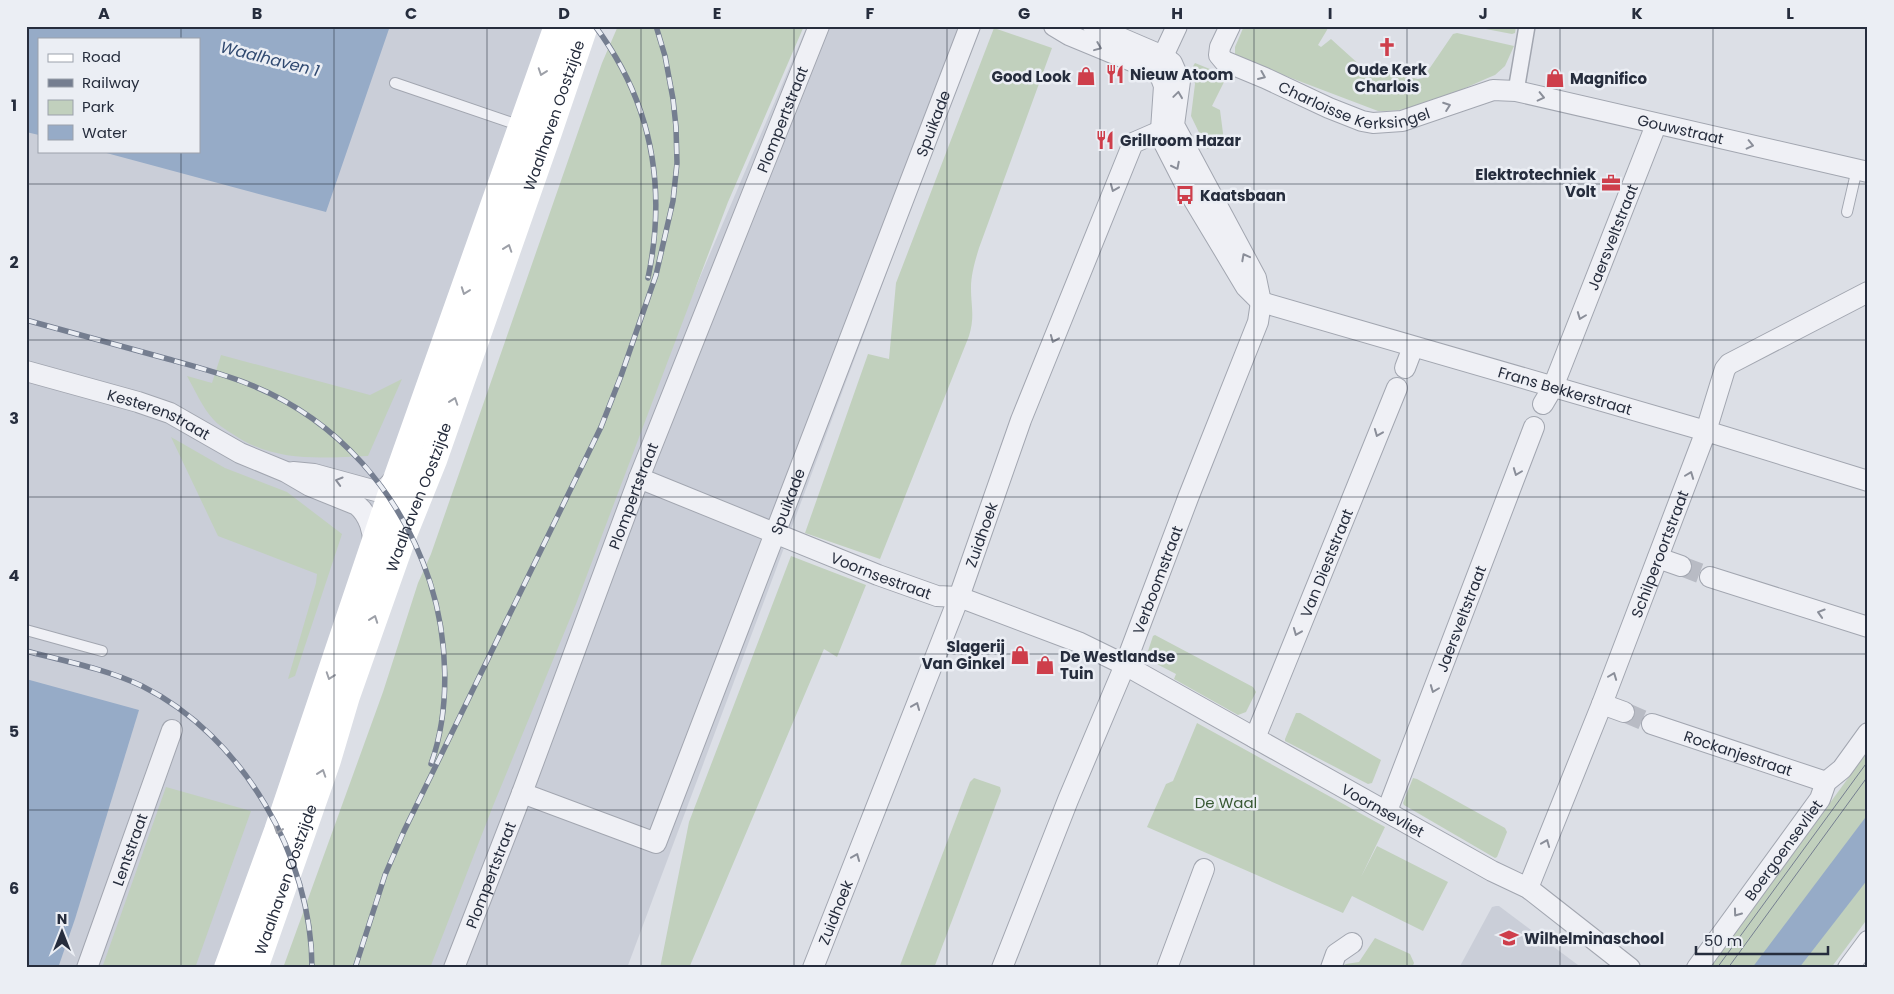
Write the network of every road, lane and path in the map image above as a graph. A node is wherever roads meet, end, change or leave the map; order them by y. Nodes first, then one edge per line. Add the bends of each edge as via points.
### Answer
1 (558, 26) edge
2 (584, 26) edge
3 (819, 26) edge
4 (970, 26) edge
5 (1054, 26) edge
6 (1093, 26) edge
7 (1177, 26) edge
8 (1230, 26) edge
9 (1527, 26) edge
10 (1159, 64) junction
11 (395, 83) dead end
12 (1493, 90) joint
13 (1516, 92) junction
14 (1656, 124) junction
15 (1167, 128) junction
16 (535, 131) junction
17 (1862, 171) edge
18 (1847, 212) dead end
19 (1868, 292) edge
20 (1261, 302) junction
21 (1413, 347) junction
22 (1405, 368) dead end
23 (26, 371) edge
24 (1554, 387) junction
25 (1397, 388) dead end
26 (1543, 404) dead end
27 (1534, 427) dead end
28 (1706, 431) junction
29 (286, 472) junction
30 (426, 478) junction
31 (639, 478) junction
32 (1868, 481) edge
33 (385, 502) junction
34 (351, 503) junction
35 (776, 533) junction
36 (384, 554) junction
37 (1658, 558) junction
38 (1681, 566) tunnel mouth
39 (1710, 577) tunnel mouth
40 (959, 597) junction
41 (1868, 628) edge
42 (26, 630) edge
43 (102, 651) dead end
44 (1125, 665) junction
45 (1602, 704) junction
46 (1624, 712) tunnel mouth
47 (1652, 724) tunnel mouth
48 (172, 730) dead end
49 (1868, 733) edge
50 (1255, 738) junction
51 (1826, 782) junction
52 (522, 793) junction
53 (1387, 811) junction
54 (1204, 868) dead end
55 (1528, 888) junction
56 (1868, 941) edge
57 (1352, 944) dead end
58 (87, 968) edge
59 (228, 968) edge
60 (254, 968) edge
61 (454, 968) edge
62 (812, 968) edge
63 (1002, 968) edge
64 (1167, 968) edge
65 (1331, 968) edge
66 (1630, 968) edge
67 (1697, 968) edge
68 (1848, 968) edge

1 -> 16 main road, Waalhaven Oostzijde
2 - 16 main road, Waalhaven Oostzijde
3 - 31 street, Plompertstraat
4 - 35 street, Spuikade
5 -> 10 street via 1069,35
6 - 10 street
7 - 10 street
8 -> 12 street, Charloisse Kerksingel via 1220,47 1219,55 1224,61 1362,121 1411,119
9 - 13 street
10 - 15 street via 1172,63 1180,81
11 - 16 lane
12 - 13 street, Gouwstraat
13 -> 14 street, Gouwstraat
14 -> 17 street, Gouwstraat
14 -> 24 street, Jaersveltstraat
15 - 20 street via 1256,278
15 -> 40 street, Zuidhoek via 1133,143 1021,420
30 -> 16 main road, Waalhaven Oostzijde
16 -> 33 main road, Waalhaven Oostzijde
17 - 18 lane
19 - 28 street, Schilperoortstraat via 1729,364
20 - 21 street, Frans Bekkerstraat
20 - 44 street, Verboomstraat via 1258,322
21 - 22 street
21 - 24 street, Frans Bekkerstraat
23 - 29 street, Kesterenstraat via 157,408 240,454
24 - 26 street, Jaersveltstraat
24 - 28 street, Frans Bekkerstraat
25 -> 50 street, Van Dieststraat
27 -> 53 street, Jaersveltstraat
28 - 32 street, Frans Bekkerstraat
37 -> 28 street, Schilperoortstraat
33 -> 29 street, Kesterenstraat via 314,474
29 - 34 street, Kesterenstraat
30 - 33 street via 417,493
30 - 36 main road, Waalhaven Oostzijde
31 - 35 street, Voornsestraat
31 - 52 street, Plompertstraat
33 - 34 street, Kesterenstraat via 377,510
33 - 36 main road, Waalhaven Oostzijde
34 - 36 street, Kesterenstraat via 362,510
35 - 40 street, Voornsestraat via 820,553 937,596
35 - 52 street, Spuikade via 656,843
36 -> 59 main road, Waalhaven Oostzijde
60 -> 36 main road, Waalhaven Oostzijde via 327,760
37 - 38 street
45 -> 37 street, Schilperoortstraat
41 -> 39 street
40 - 44 street, Voornsestraat via 1078,642
62 -> 40 street, Zuidhoek
42 - 43 lane
44 - 50 street, Voornsevliet
44 - 63 street, Verboomstraat
45 - 46 street
55 -> 45 street, Schilperoortstraat
47 - 51 street, Rockanjestraat
48 - 58 street, Lentstraat
49 - 51 street, Boergoensevliet via 1842,769
50 - 53 street, Voornsevliet
51 -> 67 street, Boergoensevliet via 1820,799
52 - 61 street, Plompertstraat
53 - 55 street, Voornsevliet
54 - 64 street
55 - 66 street, Voornsevliet
56 - 68 street
57 - 65 street via 1336,954

